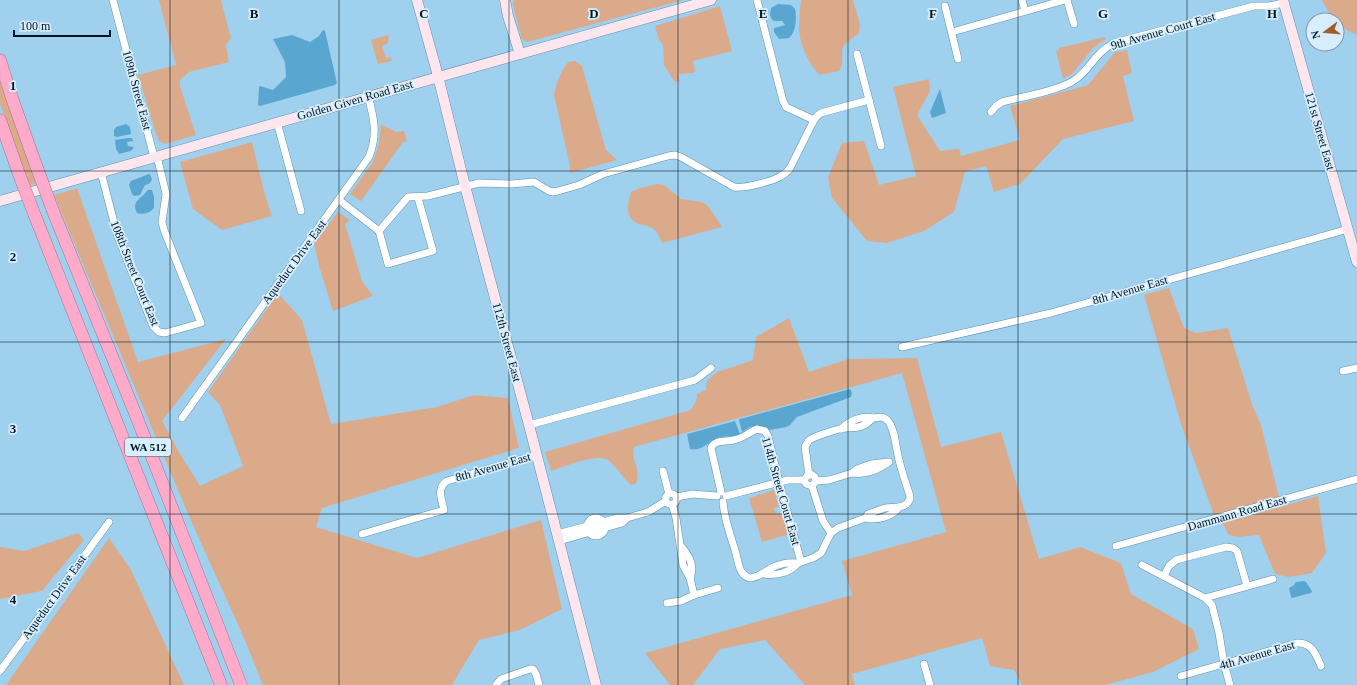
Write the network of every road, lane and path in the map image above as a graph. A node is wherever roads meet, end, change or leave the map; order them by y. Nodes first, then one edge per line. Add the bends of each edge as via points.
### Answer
1 (113, 0) edge
2 (417, 0) edge
3 (505, 0) edge
4 (711, 0) edge
5 (756, 0) edge
6 (1022, 0) edge
7 (1066, 0) edge
8 (1283, 2) edge
9 (945, 6) dead end
10 (1025, 11) junction
11 (1074, 24) dead end
12 (952, 32) junction
13 (520, 54) junction
14 (857, 54) dead end
15 (958, 59) dead end
16 (0, 60) edge
17 (438, 76) junction
18 (368, 96) junction
19 (868, 100) junction
20 (991, 112) dead end
21 (0, 120) edge
22 (814, 120) junction
23 (277, 122) junction
24 (881, 146) dead end
25 (156, 156) junction
26 (101, 172) junction
27 (465, 186) junction
28 (418, 198) junction
29 (0, 201) edge
30 (342, 202) junction
31 (301, 211) dead end
32 (1353, 228) edge
33 (378, 230) junction
34 (1357, 262) edge
35 (201, 323) joint
36 (902, 348) dead end
37 (711, 368) dead end
38 (1357, 368) edge
39 (1343, 371) dead end
40 (182, 418) dead end
41 (529, 425) junction
42 (536, 455) junction
43 (898, 459) junction
44 (663, 471) dead end
45 (807, 477) junction
46 (1357, 479) edge
47 (779, 482) junction
48 (814, 484) junction
49 (722, 496) junction
50 (669, 500) junction
51 (109, 522) dead end
52 (605, 524) junction
53 (588, 529) junction
54 (831, 533) junction
55 (362, 534) dead end
56 (558, 537) junction
57 (1116, 546) dead end
58 (799, 562) junction
59 (1142, 565) dead end
60 (1164, 576) junction
61 (1273, 578) dead end
62 (1247, 586) junction
63 (718, 588) dead end
64 (694, 595) junction
65 (1205, 598) junction
66 (667, 603) dead end
67 (924, 664) dead end
68 (1224, 664) junction
69 (1321, 666) dead end
70 (0, 671) edge
71 (1181, 676) dead end
72 (221, 685) edge
73 (241, 685) edge
74 (496, 685) edge
75 (539, 685) edge
76 (596, 685) edge
77 (930, 685) edge
78 (1230, 685) edge

1 - 25 street, 109th Street East
2 - 17 street, 112th Street East
3 - 13 street
4 - 13 street, Golden Given Road East
5 - 22 street via 783,101 786,107
6 - 10 street
7 - 10 street
7 - 11 street
8 - 20 street, 9th Avenue Court East via 1269,6 1254,6 1114,43 1100,52 1075,80 1060,87 1002,102
8 - 32 street, 121st Street East
9 - 12 street
10 - 12 street
12 - 15 street
13 - 17 street, Golden Given Road East
14 - 19 street
16 - 73 highway, WA 512, bridge via 53,211
17 - 18 street, Golden Given Road East
17 - 27 street, 112th Street East
18 - 23 street, Golden Given Road East
18 - 30 street, Aqueduct Drive East via 374,122 374,141 366,162
19 - 22 street via 818,114
19 - 24 street
21 - 72 highway, WA 512, bridge via 35,216
22 - 27 street via 786,172 779,177 743,188 734,187 686,159 675,156 603,174 579,185 553,192 534,182 479,183
23 - 25 street, Golden Given Road East
23 - 31 street
25 - 26 street, Golden Given Road East
25 - 35 street, 109th Street East via 166,194 162,222 164,230
26 - 29 street, Golden Given Road East
26 - 35 street, 108th Street Court East via 117,234 154,326 159,332 165,333
27 - 28 street
27 - 41 street, 112th Street East
28 - 33 street via 408,197
28 - 33 street via 433,251 388,264
30 - 33 street
30 - 40 street, Aqueduct Drive East
32 - 34 street, 121st Street East
32 - 36 street, 8th Avenue East via 1051,313
37 - 41 street via 695,380
38 - 39 street
41 - 42 street, 112th Street East
42 - 55 street, 8th Avenue East via 447,481 442,485 440,493 444,510
42 - 56 street, 112th Street East
43 - 45 street via 890,424 884,417 860,418 847,423 841,429 809,440 805,447
43 - 48 street via 876,470 852,473
43 - 54 street via 910,496 908,502 882,518 865,518 844,524
44 - 50 street
45 - 47 street
45 - 48 street via 815,477
46 - 57 street, Dammann Road East
47 - 49 street
47 - 49 street, 114th Street Court East via 768,436 761,430 753,431 734,440 717,442 711,448
47 - 58 street, 114th Street Court East
48 - 54 street via 823,521
49 - 50 street via 698,494 677,497 676,501
49 - 58 street via 729,533 744,574 751,578 764,574 779,574
50 - 52 street via 622,523
50 - 64 street via 681,546 683,565 690,578
51 - 70 street, Aqueduct Drive East
52 - 53 street via 600,518 594,518 589,521
52 - 53 street via 604,533 599,536 593,535
53 - 56 street
54 - 58 street via 821,553
56 - 76 street, 112th Street East
59 - 60 street
60 - 62 street via 1176,560 1230,547 1237,551
60 - 65 street
61 - 62 street
62 - 65 street
63 - 64 street
64 - 66 street via 681,601
65 - 68 street via 1212,605
67 - 77 street
68 - 69 street, 4th Avenue East via 1302,642 1310,646
68 - 71 street, 4th Avenue East
68 - 78 street
74 - 75 street via 501,679 530,669 536,674

